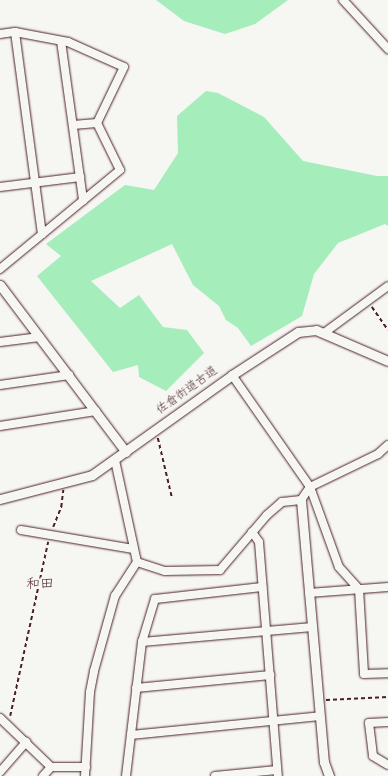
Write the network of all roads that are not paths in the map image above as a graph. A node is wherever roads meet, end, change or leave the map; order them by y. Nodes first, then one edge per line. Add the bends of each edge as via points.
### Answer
1 (343, 0) edge
2 (15, 32) junction
3 (0, 34) edge
4 (61, 41) junction
5 (388, 49) edge
6 (97, 123) junction
7 (73, 125) junction
8 (80, 177) junction
9 (35, 183) junction
10 (0, 187) edge
11 (83, 200) junction
12 (42, 234) junction
13 (0, 259) edge
14 (1, 269) edge
15 (0, 285) edge
16 (388, 286) edge
17 (3, 294) edge
18 (324, 333) junction
19 (40, 337) junction
20 (0, 342) edge
21 (388, 361) edge
22 (69, 375) junction
23 (232, 375) junction
24 (0, 385) edge
25 (96, 411) junction
26 (0, 426) edge
27 (388, 445) edge
28 (126, 452) junction
29 (115, 460) junction
30 (310, 487) junction
31 (0, 499) edge
32 (300, 500) junction
33 (21, 530) dead end
34 (252, 532) junction
35 (133, 549) junction
36 (136, 562) junction
37 (387, 586) edge
38 (262, 587) junction
39 (359, 589) junction
40 (309, 593) junction
41 (312, 627) junction
42 (266, 630) junction
43 (142, 642) junction
44 (388, 673) edge
45 (270, 675) junction
46 (136, 688) junction
47 (320, 716) junction
48 (0, 718) edge
49 (274, 721) junction
50 (388, 722) edge
51 (131, 735) junction
52 (26, 742) junction
53 (388, 765) edge
54 (51, 767) junction
55 (0, 772) edge
56 (85, 772) edge
57 (278, 773) edge
58 (43, 776) edge
59 (126, 776) edge
60 (215, 776) edge
61 (329, 776) edge

1 - 5 street
2 - 3 street
2 - 4 street
2 - 9 street
4 - 6 street via 124,67
4 - 7 street
6 - 7 street
6 - 11 street via 120,170
7 - 8 street
8 - 9 street
8 - 11 street
9 - 10 street
9 - 12 street
11 - 12 street
12 - 14 street
13 - 14 street
15 - 17 street
16 - 18 street
17 - 19 street
18 - 21 street, 佐倉街道古道
18 - 23 street, 佐倉街道古道 via 306,329 298,332
19 - 20 street
19 - 22 street
22 - 24 street
22 - 25 street
23 - 28 street, 佐倉街道古道
23 - 30 street
25 - 26 street
25 - 28 street
27 - 30 street via 378,454
28 - 29 street, 佐倉街道古道
29 - 31 street, 佐倉街道古道 via 92,475 62,485
29 - 35 street
30 - 32 street
30 - 39 street via 339,567
32 - 34 street via 282,502
32 - 40 street
33 - 35 street
34 - 36 street via 220,570 165,571
34 - 38 street via 259,542
35 - 36 street
36 - 56 street via 115,596 94,671 90,692
37 - 39 street
38 - 42 street
38 - 43 street via 154,599
39 - 40 street
39 - 44 street via 364,674
40 - 41 street
41 - 42 street
41 - 47 street
42 - 43 street
42 - 45 street
43 - 46 street
45 - 46 street
45 - 49 street
46 - 51 street
47 - 49 street
47 - 61 street via 324,762
48 - 52 street
49 - 51 street
49 - 57 street
50 - 53 street via 369,723 373,756
51 - 59 street
52 - 54 street
52 - 55 street
54 - 56 street
54 - 58 street
57 - 60 street

